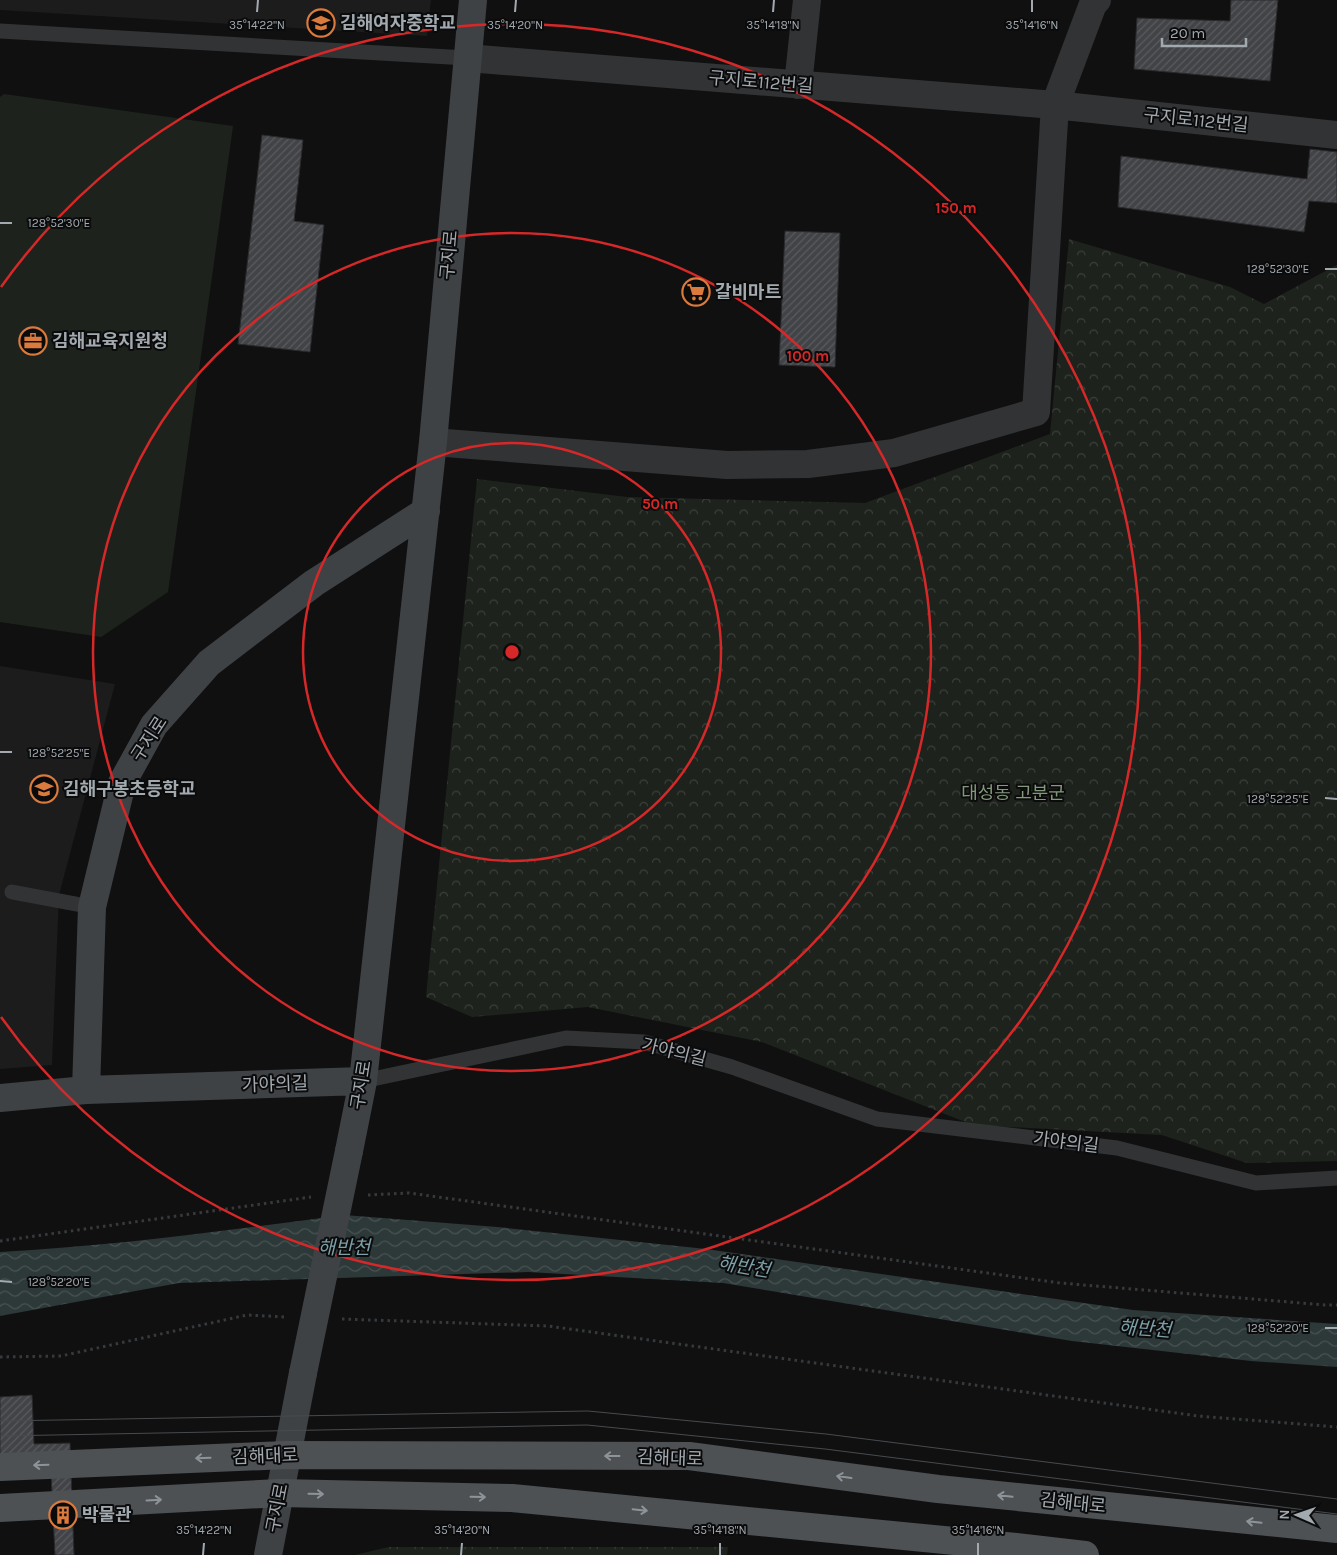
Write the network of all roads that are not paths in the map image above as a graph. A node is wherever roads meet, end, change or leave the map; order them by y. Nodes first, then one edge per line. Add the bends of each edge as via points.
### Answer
1 (473, 0) edge
2 (807, 0) edge
3 (1097, 0) edge
4 (0, 31) edge
5 (467, 58) junction
6 (798, 85) junction
7 (1055, 105) junction
8 (1337, 135) edge
9 (433, 442) junction
10 (426, 511) junction
11 (12, 892) dead end
12 (92, 907) junction
13 (363, 1082) junction
14 (86, 1090) junction
15 (0, 1098) edge
16 (1337, 1178) edge
17 (287, 1455) junction
18 (0, 1467) edge
19 (280, 1493) junction
20 (0, 1508) edge
21 (1337, 1529) edge
22 (268, 1555) edge
23 (1085, 1555) edge

1 - 5 main road, 구지로
2 - 6 street
3 - 7 street
4 - 5 lane
5 - 6 street, 구지로112번길
5 - 9 main road, 구지로
6 - 7 street, 구지로112번길
7 - 8 street, 구지로112번길
7 - 9 street via 1036,412 894,453 808,464 727,464
9 - 10 main road, 구지로
10 - 12 main road, 구지로 via 314,583 209,663 154,726 122,783
10 - 13 main road, 구지로
11 - 12 lane
12 - 14 main road, 구지로
13 - 14 main road, 가야의길
13 - 16 lane, 가야의길 via 566,1038 644,1042 732,1067 877,1119 1117,1148 1256,1183
13 - 17 main road, 구지로, bridge
14 - 15 main road, 가야의길
17 -> 18 main road, 김해대로
17 - 19 main road, 구지로
21 -> 17 main road, 김해대로 via 938,1489 689,1456
20 -> 19 main road
19 - 22 main road, 구지로
19 -> 23 main road via 512,1498

